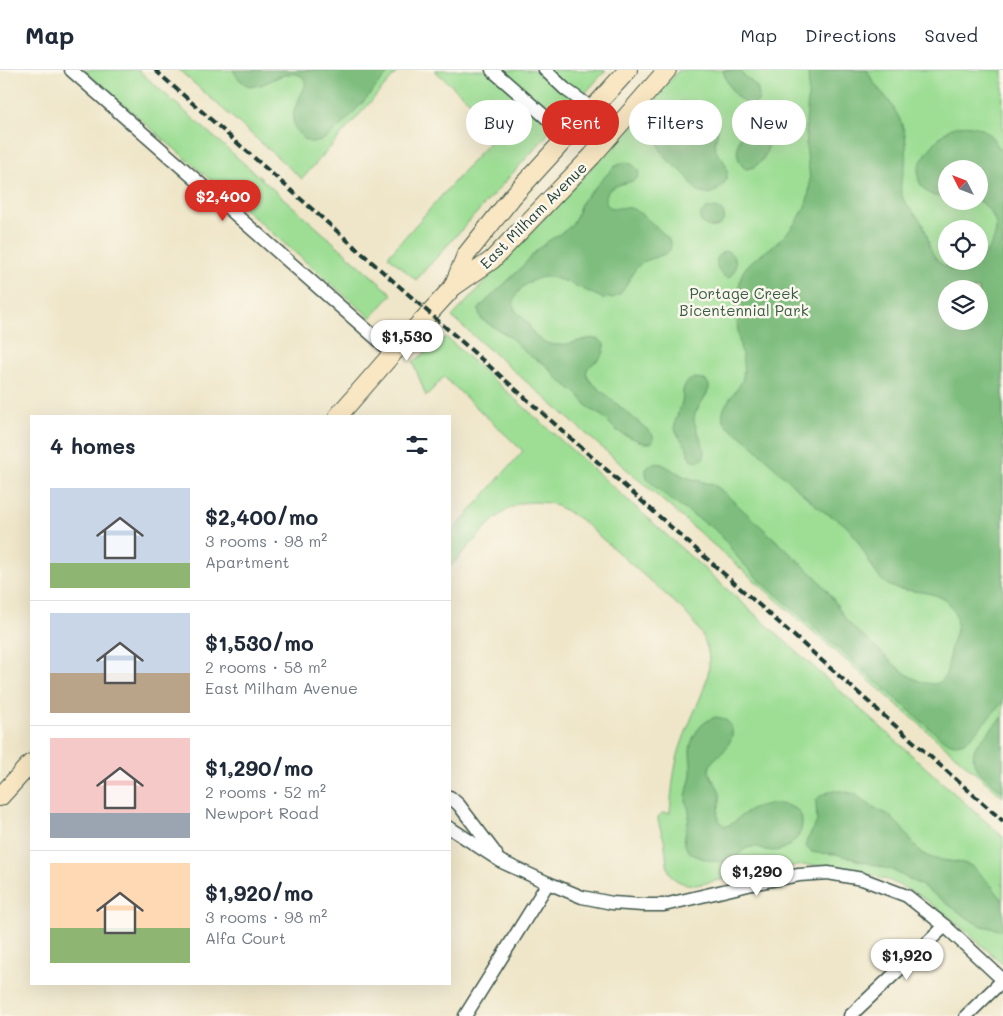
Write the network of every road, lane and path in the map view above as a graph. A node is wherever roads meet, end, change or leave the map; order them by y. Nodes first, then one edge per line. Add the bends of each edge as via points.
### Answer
1 (71, 70) edge
2 (492, 70) edge
3 (545, 70) edge
4 (628, 70) edge
5 (666, 70) edge
6 (580, 100) edge
7 (601, 100) edge
8 (542, 114) edge
9 (560, 145) edge
10 (453, 287) junction
11 (393, 352) junction
12 (339, 415) edge
13 (30, 764) edge
14 (0, 798) edge
15 (451, 798) edge
16 (451, 829) edge
17 (502, 862) junction
18 (548, 883) junction
19 (945, 926) junction
20 (1003, 980) edge
21 (470, 1014) edge
22 (850, 1016) edge
23 (966, 1016) edge

1 - 11 street
2 - 8 street
3 - 6 street
4 - 7 street, East Milham Avenue
5 - 10 street, East Milham Avenue via 592,156 492,260
9 - 10 street, East Milham Avenue via 466,255
10 - 11 street, East Milham Avenue
11 - 12 street, East Milham Avenue
13 - 14 street
15 - 17 street
16 - 17 street
17 - 18 street
18 - 19 street via 582,897 612,903 664,905 762,882 828,873 862,879 907,896
18 - 21 street
19 - 20 street
19 - 22 street
20 - 23 street

